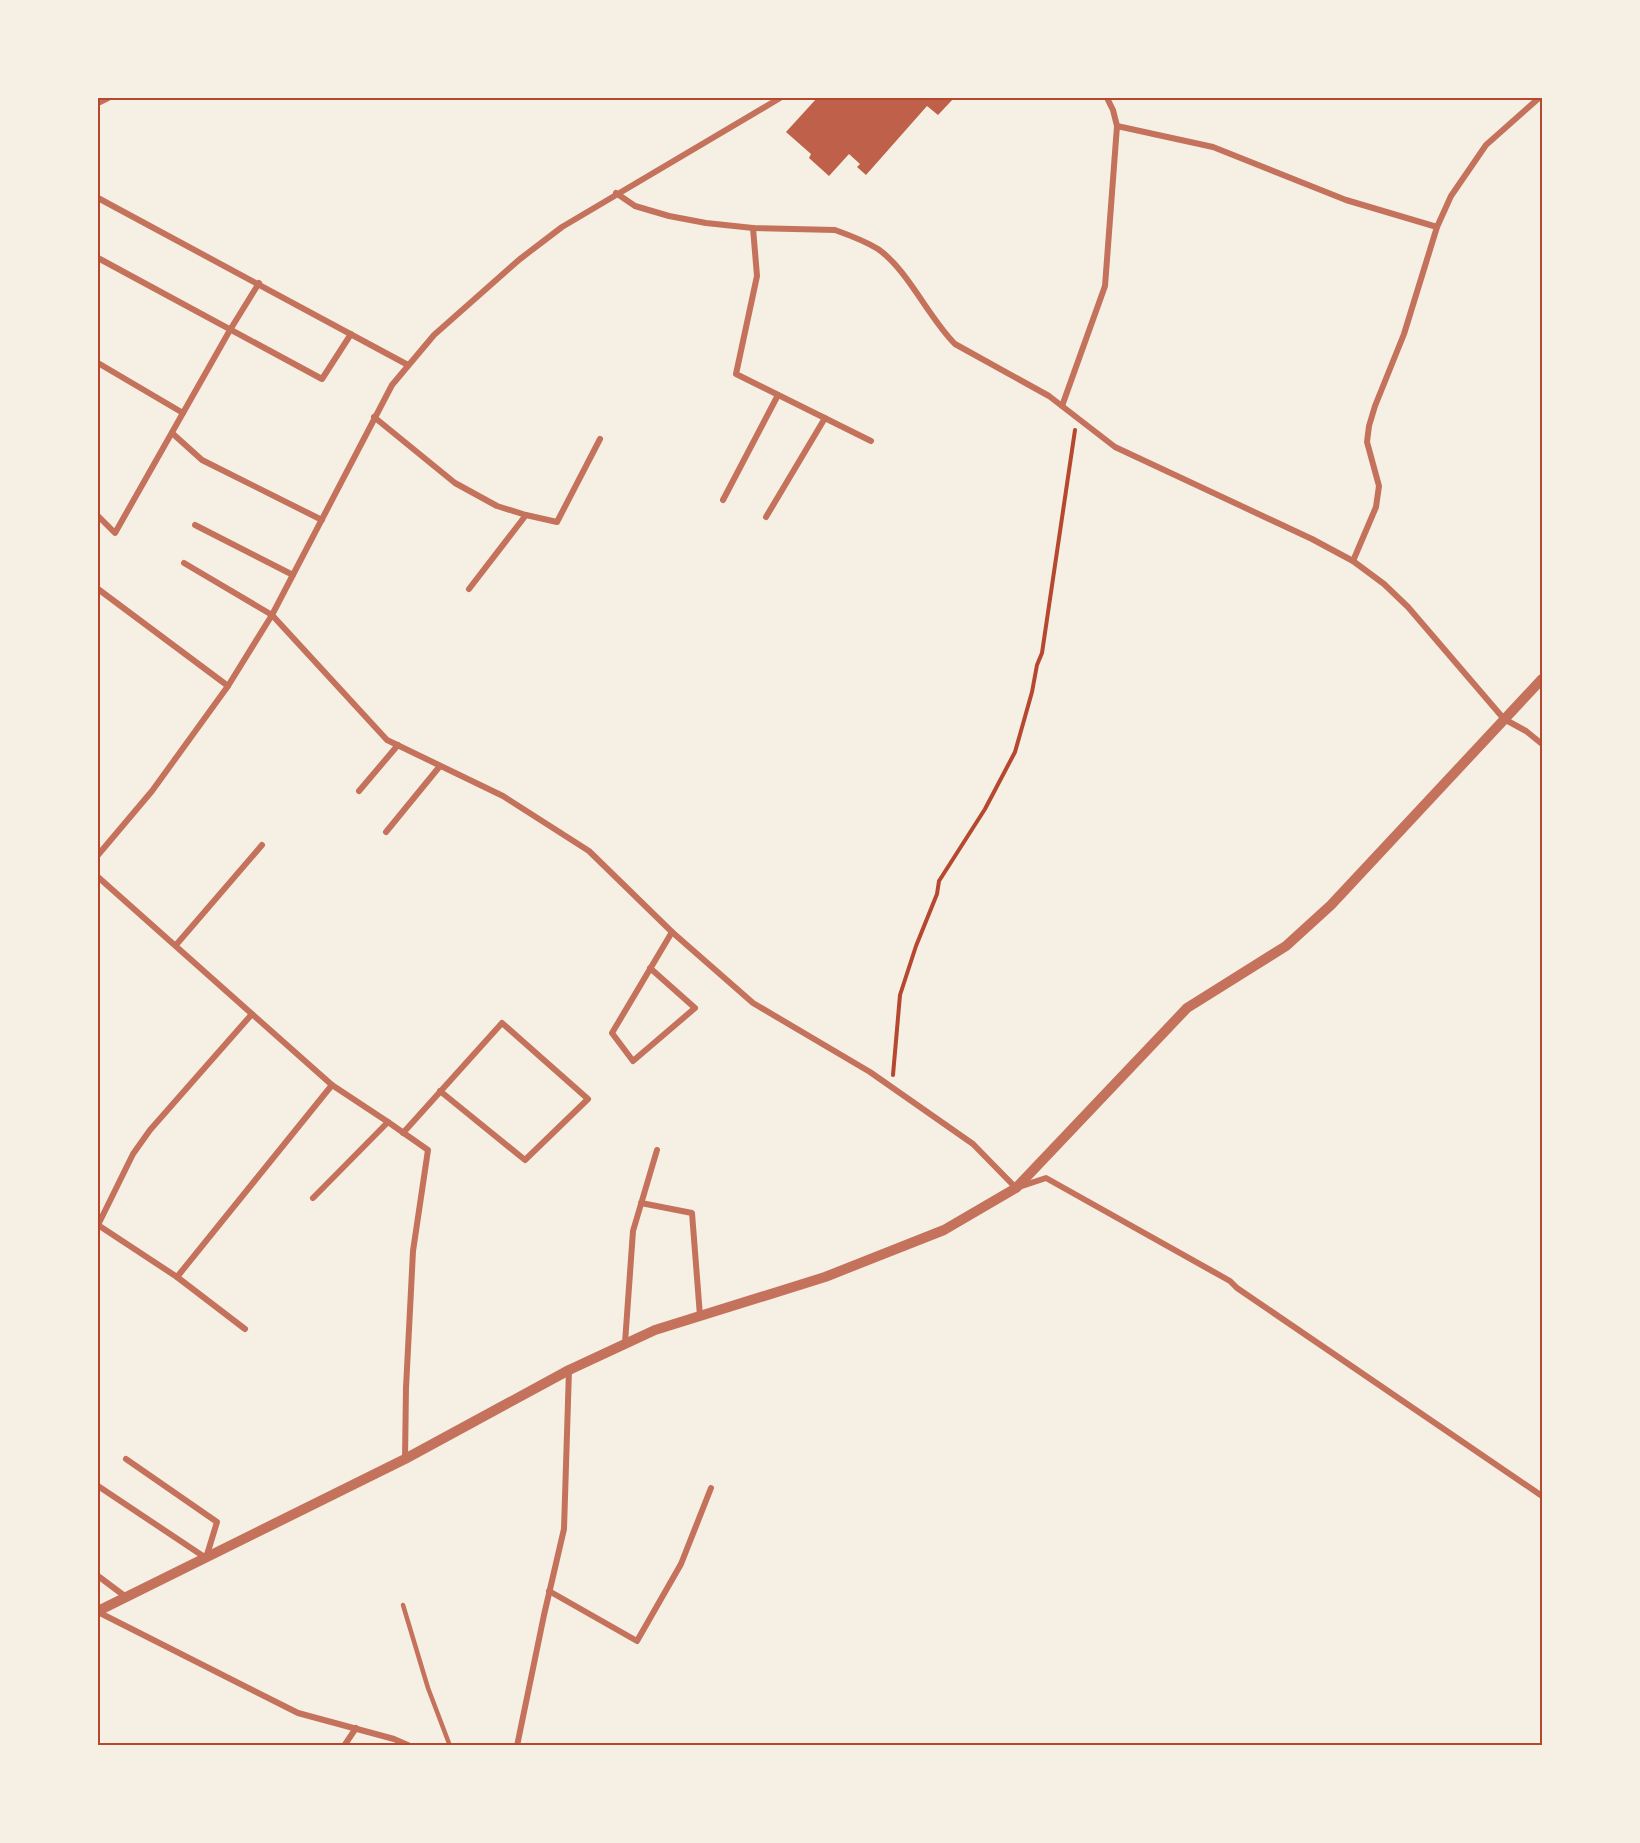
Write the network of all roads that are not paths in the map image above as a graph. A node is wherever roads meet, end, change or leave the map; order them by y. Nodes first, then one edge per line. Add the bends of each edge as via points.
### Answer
1 (108, 98) edge
2 (780, 98) edge
3 (1107, 98) edge
4 (1539, 98) edge
5 (98, 103) edge
6 (1117, 126) junction
7 (616, 193) junction
8 (98, 198) edge
9 (1437, 227) junction
10 (753, 228) junction
11 (98, 258) edge
12 (259, 283) junction
13 (230, 330) junction
14 (351, 334) junction
15 (98, 363) edge
16 (408, 365) junction
17 (778, 395) junction
18 (1062, 406) junction
19 (183, 413) junction
20 (374, 417) junction
21 (825, 418) junction
22 (172, 433) junction
23 (600, 439) dead end
24 (871, 441) dead end
25 (723, 500) dead end
26 (526, 515) junction
27 (98, 516) edge
28 (766, 517) dead end
29 (322, 520) junction
30 (195, 525) dead end
31 (1353, 561) junction
32 (184, 563) dead end
33 (293, 575) junction
34 (98, 589) edge
35 (470, 589) dead end
36 (272, 615) junction
37 (1542, 679) edge
38 (228, 687) junction
39 (1504, 719) junction
40 (1542, 744) edge
41 (398, 745) junction
42 (440, 766) junction
43 (359, 791) dead end
44 (386, 832) dead end
45 (262, 845) dead end
46 (98, 855) edge
47 (98, 877) edge
48 (672, 932) junction
49 (176, 945) junction
50 (651, 968) junction
51 (252, 1014) junction
52 (332, 1085) junction
53 (440, 1091) junction
54 (388, 1122) junction
55 (403, 1132) junction
56 (657, 1150) dead end
57 (1016, 1188) junction
58 (313, 1198) dead end
59 (641, 1203) junction
60 (101, 1209) edge
61 (177, 1277) junction
62 (700, 1316) junction
63 (245, 1329) dead end
64 (625, 1344) junction
65 (569, 1370) junction
66 (126, 1458) dead end
67 (405, 1460) junction
68 (98, 1486) edge
69 (711, 1488) dead end
70 (1542, 1496) edge
71 (206, 1558) junction
72 (98, 1576) edge
73 (549, 1591) junction
74 (127, 1597) junction
75 (403, 1605) dead end
76 (98, 1612) edge
77 (356, 1728) junction
78 (344, 1746) edge
79 (410, 1746) edge
80 (450, 1746) edge
81 (517, 1746) edge

1 - 5 street
2 - 7 street
3 - 6 street
4 - 9 street via 1486,145 1451,196
6 - 9 street via 1214,147 1346,201
6 - 18 street via 1105,286
7 - 10 street via 635,206 669,216
7 - 16 street via 520,259 434,335
8 - 12 street
9 - 31 street via 1404,334 1369,426 1367,442 1379,486 1376,507
10 - 17 street via 757,276 736,374
10 - 18 street via 835,230 879,250 955,344
11 - 13 street
12 - 13 street
12 - 14 street
13 - 14 street via 322,379
13 - 19 street
14 - 16 street
15 - 19 street
16 - 20 street
17 - 21 street
17 - 25 street
18 - 31 street via 1115,447
19 - 22 street
20 - 26 street via 455,483 497,506
20 - 29 street
21 - 24 street
21 - 28 street
22 - 27 street via 115,533
22 - 29 street via 202,460
23 - 26 street via 557,522
26 - 35 street
29 - 33 street
30 - 33 street
31 - 39 street via 1408,607
32 - 36 street
33 - 36 street
34 - 38 street
36 - 38 street
36 - 41 street via 387,740
37 - 39 street
38 - 46 street via 152,791
39 - 40 street
39 - 57 street via 1331,905 1286,946 1187,1008
41 - 42 street
41 - 43 street
42 - 44 street
42 - 48 street via 503,796 589,851
45 - 49 street
47 - 49 street
48 - 50 street
48 - 57 street via 753,1003 870,1072 973,1144
49 - 51 street
50 - 50 street via 612,1033 633,1061 695,1008
51 - 52 street
51 - 60 street via 150,1130
52 - 54 street
52 - 61 street
53 - 53 street via 502,1023 588,1099 525,1160
53 - 55 street
54 - 55 street
54 - 58 street
55 - 67 street via 428,1150 412,1251
56 - 59 street
57 - 62 street via 944,1230 825,1277
57 - 70 street via 1046,1178 1230,1281
59 - 62 street via 692,1214
59 - 64 street via 633,1231
60 - 61 street via 98,1225
61 - 63 street
62 - 64 street
64 - 65 street
65 - 67 street
65 - 73 street via 564,1529
66 - 71 street via 217,1522
67 - 71 street
68 - 71 street
69 - 73 street via 681,1564 637,1641
71 - 74 street
72 - 74 street
73 - 81 street
74 - 76 street
75 - 80 lane
76 - 77 street via 298,1713
77 - 78 street
77 - 79 street

